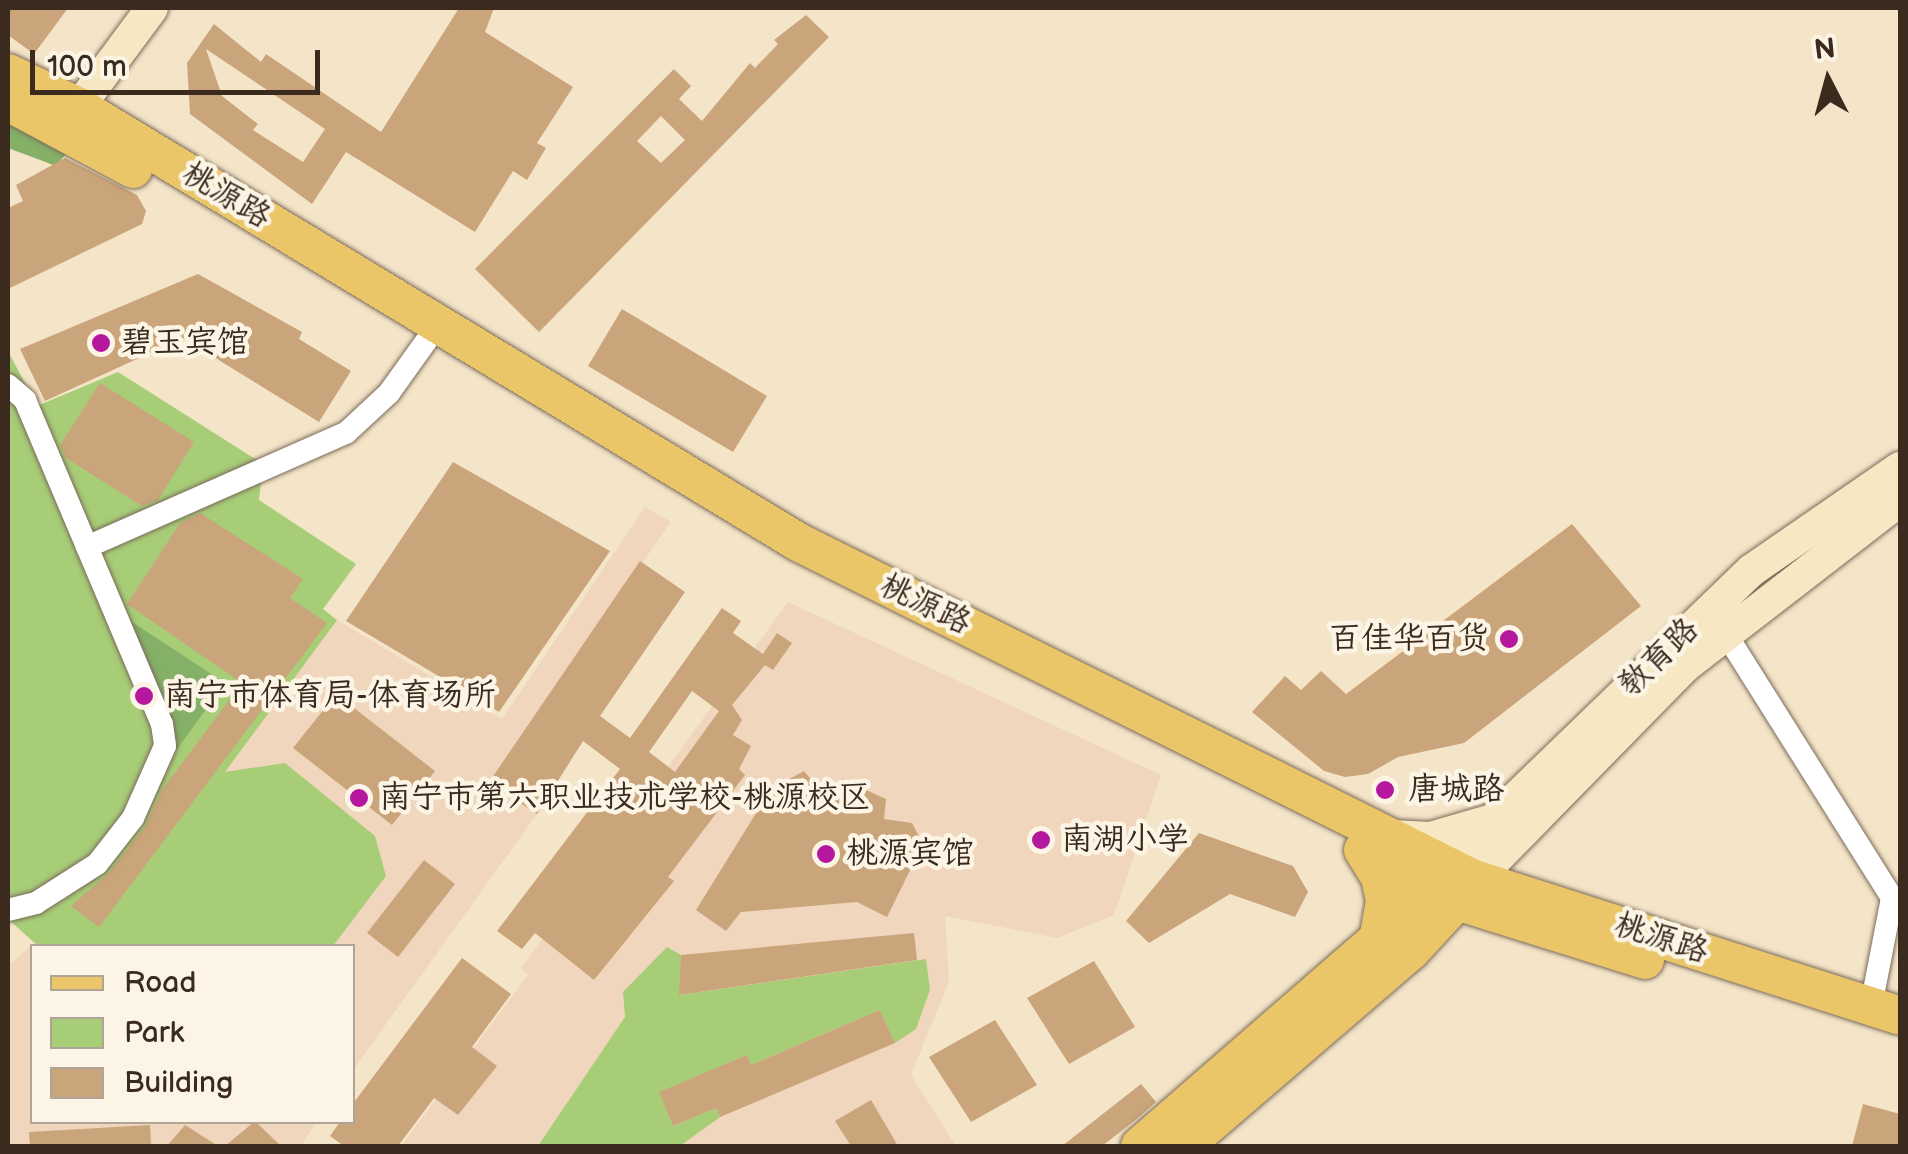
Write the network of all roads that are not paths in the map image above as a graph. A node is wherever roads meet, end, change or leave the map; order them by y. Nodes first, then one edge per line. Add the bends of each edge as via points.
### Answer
1 (152, 8) edge
2 (8, 72) edge
3 (8, 102) edge
4 (71, 118) junction
5 (427, 340) junction
6 (8, 385) edge
7 (1900, 468) edge
8 (1900, 500) edge
9 (87, 547) junction
10 (1724, 631) junction
11 (1498, 817) junction
12 (1535, 817) junction
13 (1376, 843) junction
14 (1449, 880) junction
15 (8, 910) edge
16 (1543, 914) junction
17 (1394, 945) junction
18 (1886, 1011) edge
19 (1900, 1038) edge
20 (1140, 1146) edge
21 (1184, 1146) edge

1 - 4 main road
2 - 4 main road, 桃源路
3 - 4 main road, 桃源路
4 - 5 main road, 桃源路
4 - 13 main road, 桃源路 via 798,542
5 - 9 street via 389,393 346,432
5 - 13 main road, 桃源路 via 790,555
6 - 9 street via 25,400
7 - 11 main road, 教育路 via 1752,570
8 - 10 main road, 教育路
9 - 15 street via 162,724 165,746 133,818 97,864 36,902
10 - 12 main road, 教育路
10 - 18 street via 1892,898
11 - 13 main road via 1468,832
11 - 14 main road, 教育路
12 - 14 main road, 教育路
12 - 16 main road via 1520,865
13 - 14 main road, 桃源路
13 - 17 main road
14 - 16 main road, 桃源路
14 - 17 main road
16 - 17 main road
16 - 18 main road, 桃源路
16 - 19 main road, 桃源路
17 - 20 main road
17 - 21 main road

